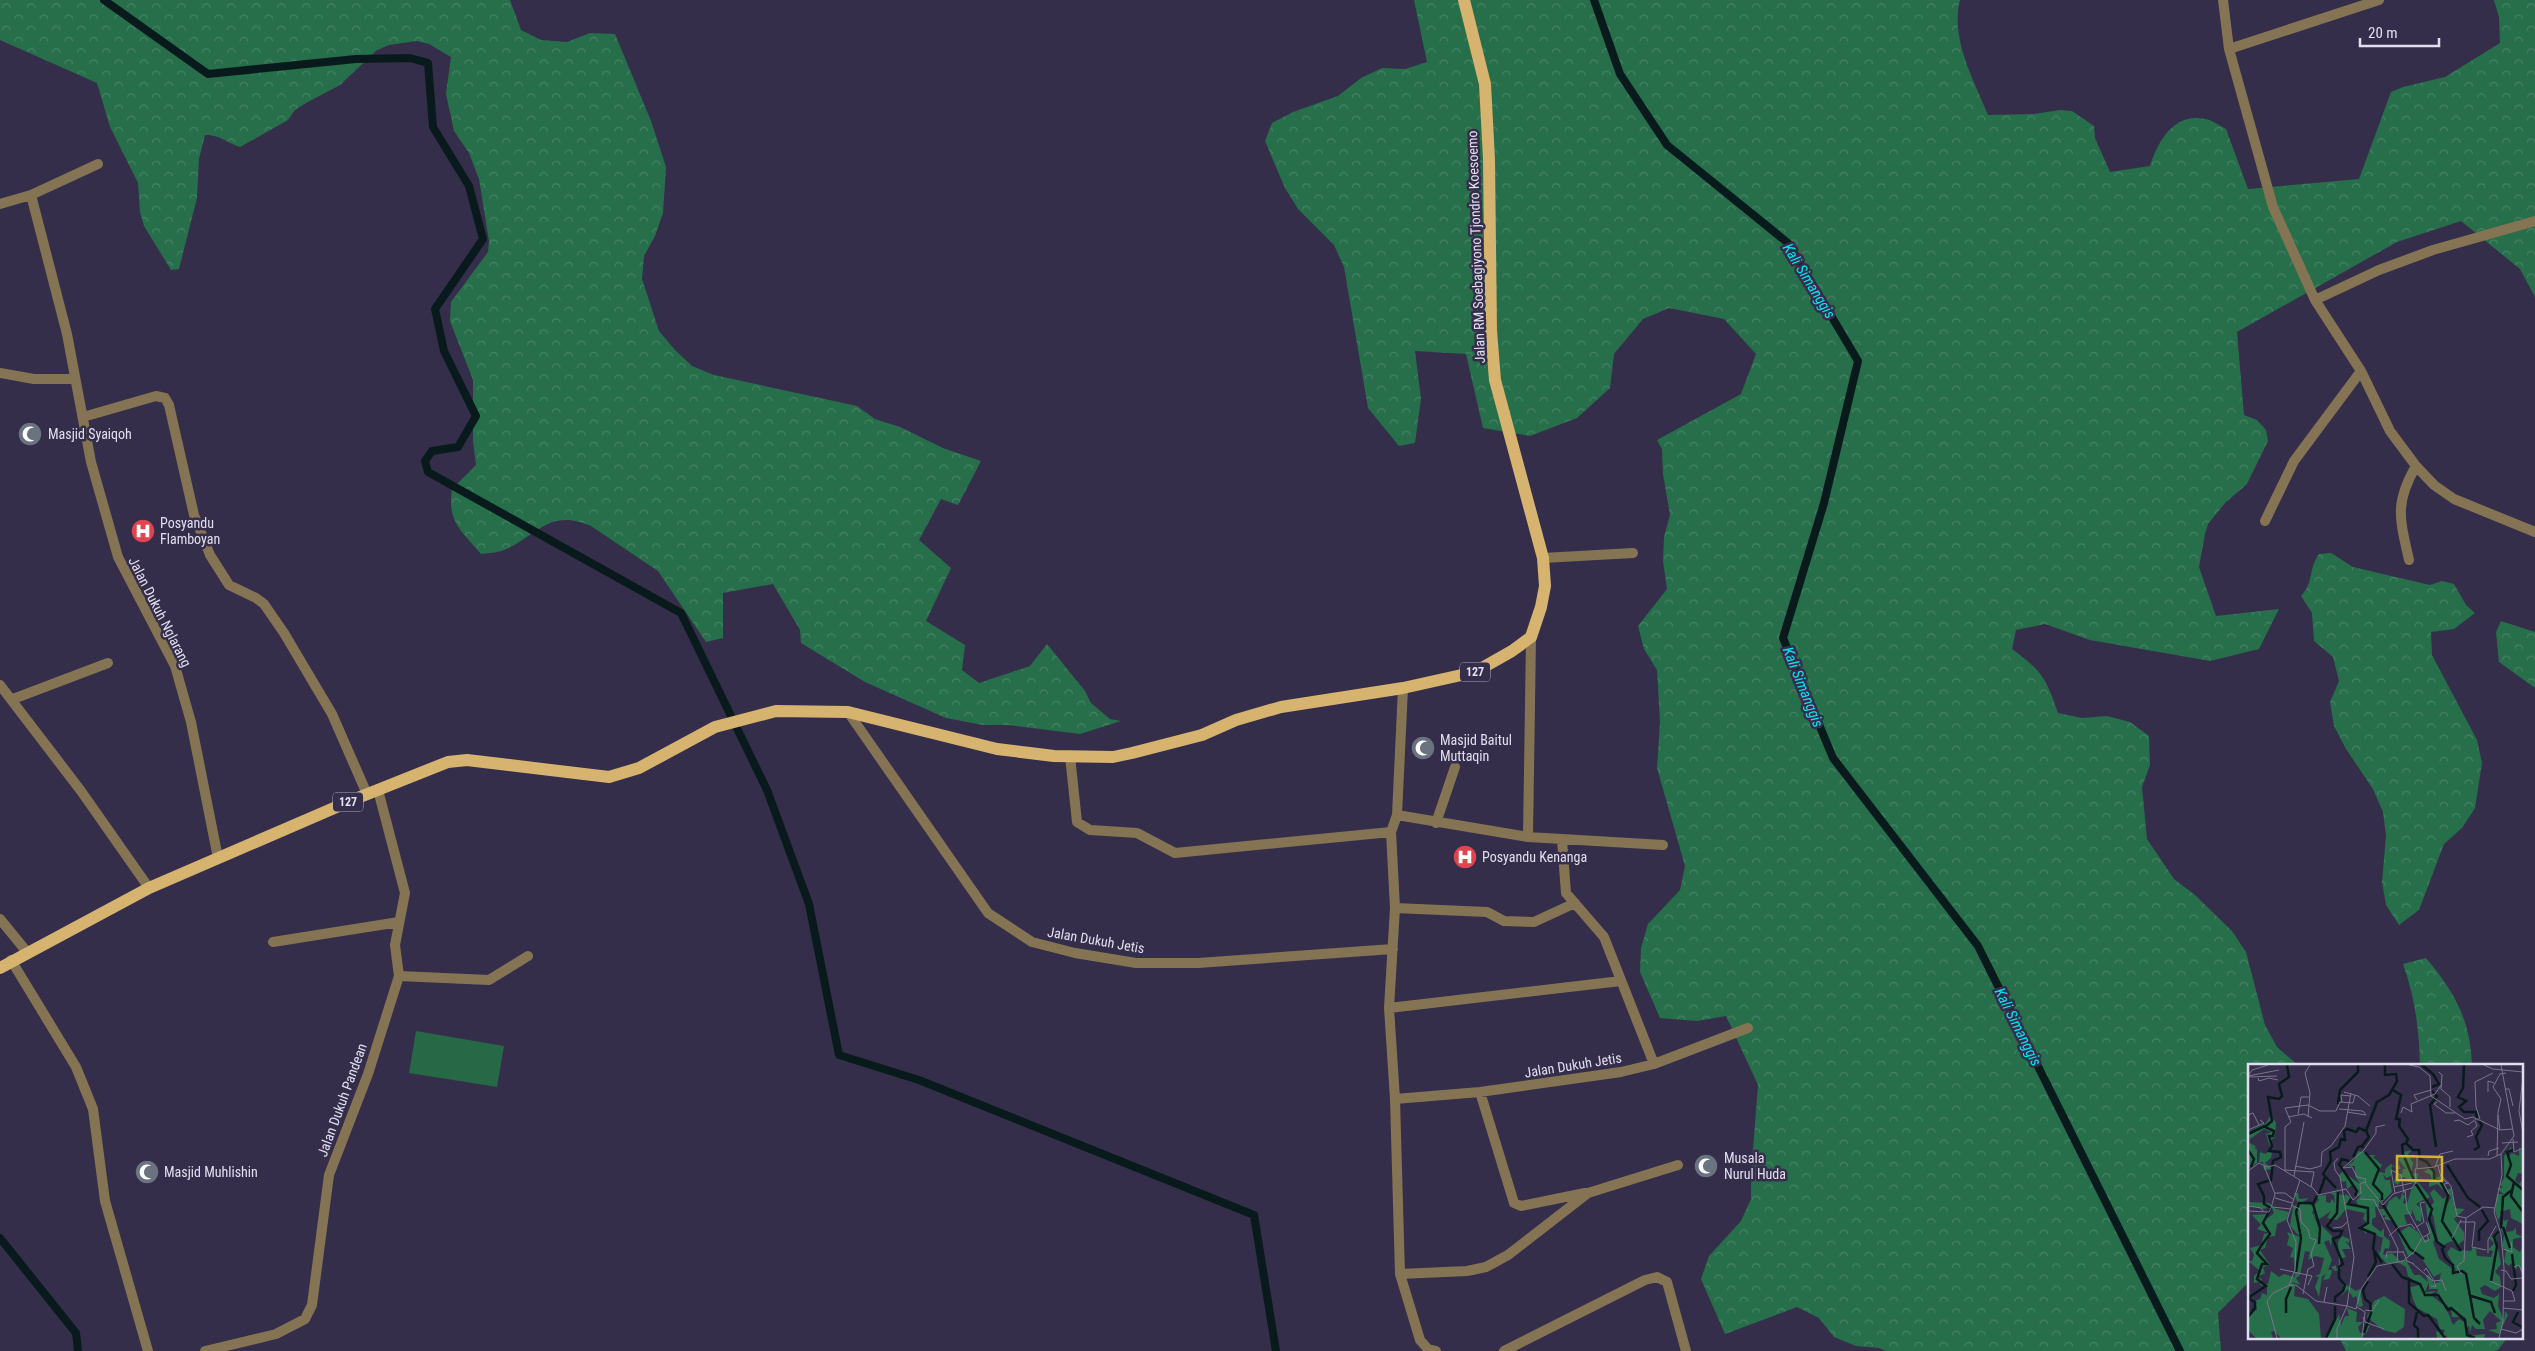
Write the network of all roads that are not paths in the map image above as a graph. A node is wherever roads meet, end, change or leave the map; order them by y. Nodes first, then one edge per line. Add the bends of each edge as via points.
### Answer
1 (1464, 0) edge
2 (2223, 0) edge
3 (2379, 0) edge
4 (2229, 49) junction
5 (98, 164) dead end
6 (31, 195) junction
7 (0, 204) edge
8 (2535, 221) edge
9 (2315, 300) junction
10 (2361, 371) junction
11 (0, 373) edge
12 (74, 379) junction
13 (83, 417) junction
14 (2416, 466) junction
15 (2265, 521) dead end
16 (2535, 532) edge
17 (1633, 553) dead end
18 (1543, 558) junction
19 (2409, 560) dead end
20 (1531, 637) junction
21 (108, 663) dead end
22 (0, 685) edge
23 (1403, 688) junction
24 (13, 699) junction
25 (848, 712) junction
26 (1070, 756) junction
27 (1455, 767) dead end
28 (373, 792) junction
29 (1397, 815) junction
30 (1436, 823) junction
31 (1391, 832) junction
32 (1528, 837) junction
33 (1562, 840) junction
34 (1663, 845) dead end
35 (218, 858) junction
36 (149, 888) junction
37 (1575, 903) junction
38 (1395, 908) junction
39 (0, 919) edge
40 (399, 922) junction
41 (273, 942) dead end
42 (1394, 949) junction
43 (26, 952) junction
44 (528, 956) dead end
45 (11, 960) junction
46 (0, 968) edge
47 (399, 976) junction
48 (1621, 981) junction
49 (1389, 1008) junction
50 (1748, 1028) dead end
51 (1654, 1064) junction
52 (1480, 1092) junction
53 (1395, 1099) junction
54 (1678, 1165) dead end
55 (1588, 1193) junction
56 (1400, 1274) junction
57 (148, 1351) edge
58 (205, 1351) edge
59 (1436, 1351) edge
60 (1504, 1351) edge
61 (1686, 1351) edge

1 - 18 main road, Jalan RM Soebagiyono Tjondro Koesoemo via 1485,84 1489,158 1490,332 1495,380
2 - 4 street
3 - 4 street
4 - 9 street via 2272,207
5 - 6 street
6 - 7 street
6 - 12 street, Jalan Dukuh Nglarang via 67,334
8 - 9 street via 2433,250 2379,270
9 - 10 street
10 - 14 street via 2390,431
10 - 15 street via 2294,461
11 - 12 street via 34,379
12 - 13 street, Jalan Dukuh Nglarang
13 - 28 street, Jalan Dukuh Pandean via 156,396 164,398 169,405 194,515 210,554 229,585 264,604 284,632
13 - 35 street, Jalan Dukuh Nglarang via 91,462 118,558 175,666
14 - 16 street via 2434,485 2454,499
14 - 19 street via 2403,488 2401,507
17 - 18 street
18 - 20 main road, Jalan RM Soebagiyono Tjondro Koesoemo via 1544,593
20 - 23 main road, 127 via 1475,672
20 - 32 street
21 - 24 street
22 - 24 street
23 - 26 main road, 127 via 1280,707 1146,751 1113,757
23 - 29 street
24 - 36 street
25 - 26 main road, 127 via 997,749
25 - 28 main road, 127 via 776,711 714,727 639,768 609,777 467,760 448,762
25 - 42 street, Jalan Dukuh Jetis via 988,913 1032,942 1136,963 1198,963
26 - 31 street via 1077,822 1090,830 1137,833 1175,853
27 - 30 street
28 - 35 main road, 127
28 - 40 street, Jalan Dukuh Pandean via 405,893
29 - 30 street
29 - 31 street
30 - 32 street
31 - 38 street
32 - 33 street
33 - 34 street
33 - 37 street via 1566,893
35 - 36 main road, 127
36 - 43 main road, 127
37 - 38 street via 1534,922 1504,921 1487,912
37 - 48 street via 1604,937
38 - 42 street
39 - 43 street
40 - 41 street
40 - 47 street, Jalan Dukuh Pandean via 395,945
42 - 49 street
43 - 45 main road, 127
44 - 47 street via 490,980
45 - 46 main road, 127
45 - 57 street via 76,1068 93,1109 105,1201
47 - 58 street, Jalan Dukuh Pandean via 368,1074 329,1175 312,1305 305,1319 276,1334
48 - 49 street
48 - 51 street
49 - 53 street
50 - 51 street, Jalan Dukuh Jetis
51 - 52 street, Jalan Dukuh Jetis via 1621,1072
52 - 53 street, Jalan Dukuh Jetis
52 - 55 street via 1514,1203 1521,1206
53 - 56 street
54 - 55 street
55 - 56 street via 1508,1255 1486,1267
56 - 59 street via 1420,1340 1428,1349
60 - 61 street via 1645,1280 1657,1277 1667,1282

